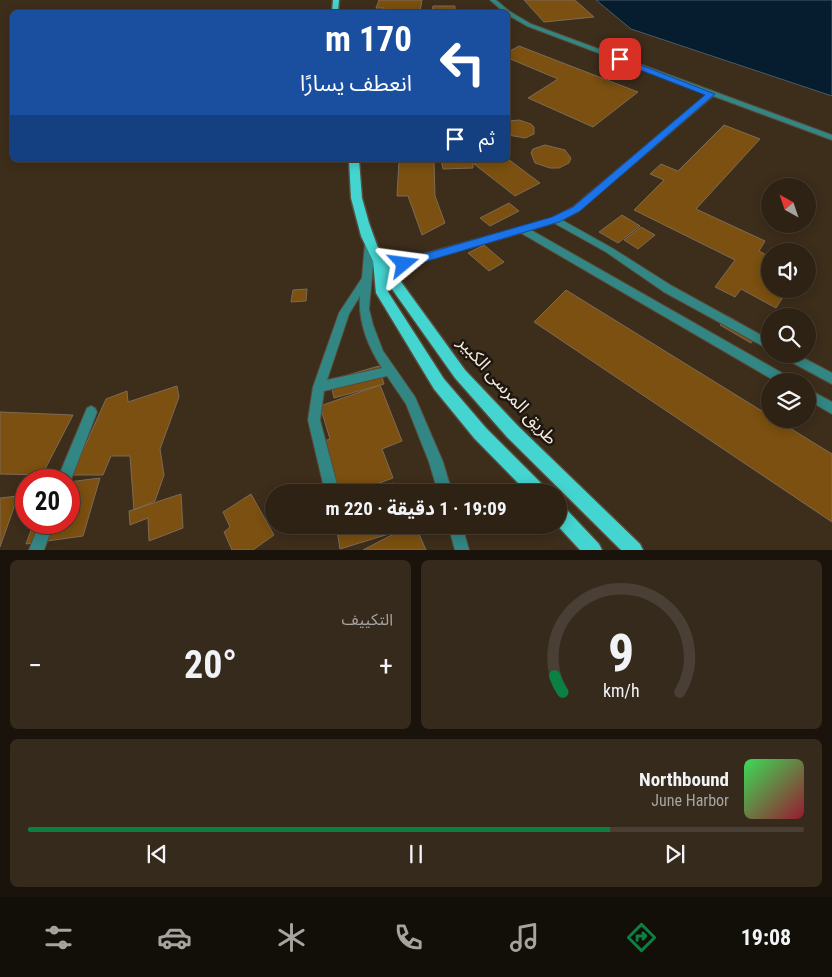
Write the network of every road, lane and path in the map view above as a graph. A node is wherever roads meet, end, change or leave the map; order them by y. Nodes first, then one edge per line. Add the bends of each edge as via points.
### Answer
1 (493, 0) edge
2 (505, 10) edge
3 (510, 14) edge
4 (711, 94) junction
5 (832, 138) edge
6 (354, 162) edge
7 (555, 220) junction
8 (522, 229) junction
9 (370, 243) junction
10 (378, 259) junction
11 (404, 264) dead end
12 (365, 280) junction
13 (761, 340) edge
14 (803, 363) edge
15 (389, 371) junction
16 (771, 373) edge
17 (832, 379) edge
18 (319, 387) junction
19 (816, 399) edge
20 (832, 408) edge
21 (91, 412) dead end
22 (68, 469) edge
23 (330, 484) edge
24 (443, 484) edge
25 (530, 484) edge
26 (567, 522) edge
27 (42, 534) edge
28 (458, 534) edge
29 (36, 550) edge
30 (462, 550) edge
31 (593, 550) edge
32 (634, 550) edge

1 - 2 street
3 - 4 street via 529,25
4 - 5 street
4 - 7 street via 576,209
6 - 9 main road via 356,195
7 - 8 street
7 - 13 street via 609,250 668,289
8 - 11 street
8 - 16 street
9 - 10 main road
9 - 12 street
10 - 25 main road via 382,293 439,384 480,433
10 - 32 main road, طريق المرسى الكبير via 460,374 513,432
12 - 15 street via 366,317 378,354
12 - 18 street via 344,313
14 - 17 street
15 - 18 street
15 - 24 street via 411,401
18 - 23 street via 314,420
19 - 20 street
21 - 22 street
26 - 31 main road
27 - 29 street
28 - 30 street

